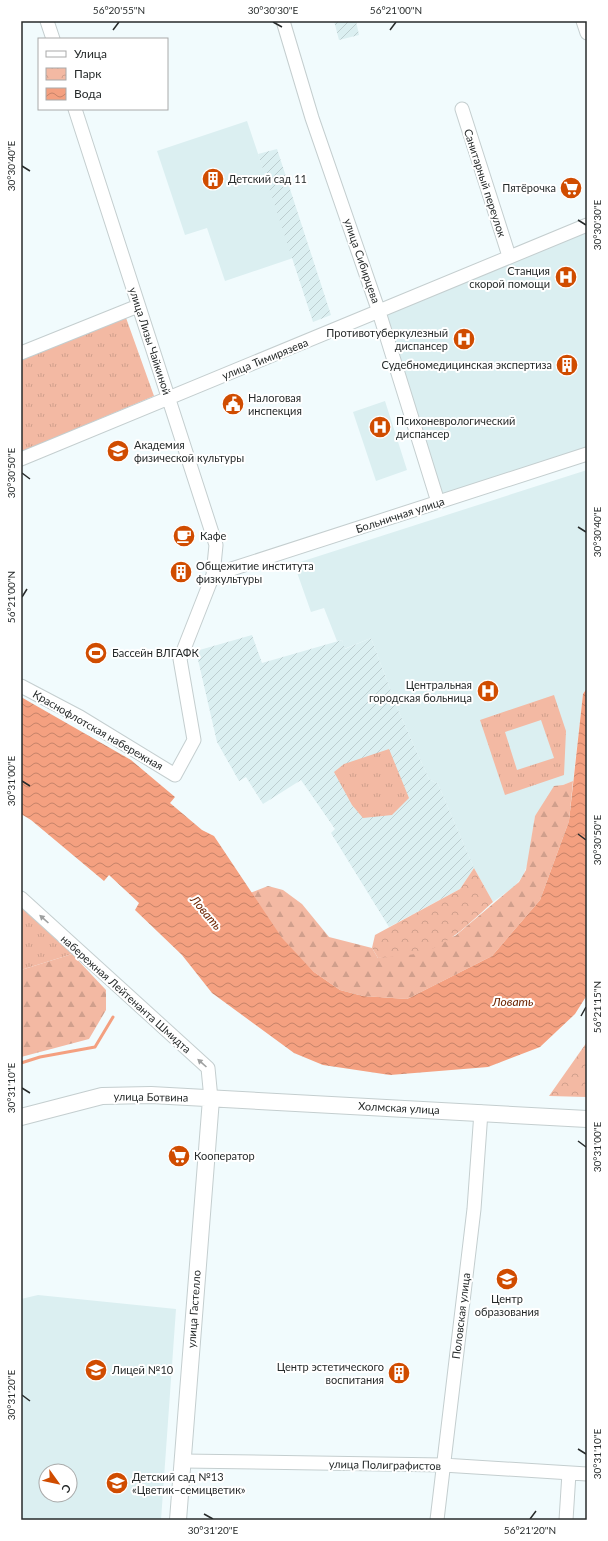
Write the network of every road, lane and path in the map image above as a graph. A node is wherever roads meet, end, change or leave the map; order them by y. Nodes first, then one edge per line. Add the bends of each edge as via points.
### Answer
1 (47, 21) edge
2 (283, 21) edge
3 (583, 21) edge
4 (587, 33) edge
5 (53, 38) edge
6 (462, 109) dead end
7 (75, 110) edge
8 (587, 225) edge
9 (509, 256) junction
10 (138, 306) junction
11 (379, 312) junction
12 (21, 353) edge
13 (169, 398) junction
14 (587, 454) edge
15 (21, 459) edge
16 (438, 502) junction
17 (213, 575) junction
18 (21, 686) edge
19 (175, 775) joint
20 (21, 898) edge
21 (211, 1099) junction
22 (481, 1112) junction
23 (21, 1117) edge
24 (587, 1119) edge
25 (183, 1461) junction
26 (443, 1466) junction
27 (569, 1473) junction
28 (587, 1474) edge
29 (178, 1520) edge
30 (437, 1520) edge
31 (566, 1520) edge

1 - 5 street
2 - 11 street, улица Сибирцева via 312,118
3 - 4 street
6 - 9 street, Санитарный переулок
7 - 10 street, улица Лизы Чайкиной
8 - 9 street, улица Тимирязева
9 - 11 street, улица Тимирязева
10 - 12 street
10 - 13 street, улица Лизы Чайкиной
11 - 13 street, улица Тимирязева
11 - 16 street, улица Сибирцева
13 - 15 street, улица Тимирязева
13 - 17 street, улица Лизы Чайкиной via 216,545
14 - 16 street, Больничная улица
16 - 17 street, Больничная улица
17 - 19 street, улица Лизы Чайкиной via 180,659 194,740
18 - 19 street, Краснофлотская набережная via 80,717
21 -> 20 street, набережная Лейтенанта Шмидта via 208,1068
21 - 22 main road, Холмская улица
21 - 23 main road, улица Ботвина via 151,1094 102,1096
21 - 25 main road, улица Гастелло
22 - 24 main road, Холмская улица
22 - 26 street, Половская улица via 474,1209
25 - 26 street, улица Полиграфистов
25 - 29 main road, улица Гастелло
26 - 27 street, улица Полиграфистов
26 - 30 street, Половская улица
27 - 28 street, улица Полиграфистов
27 - 31 street

